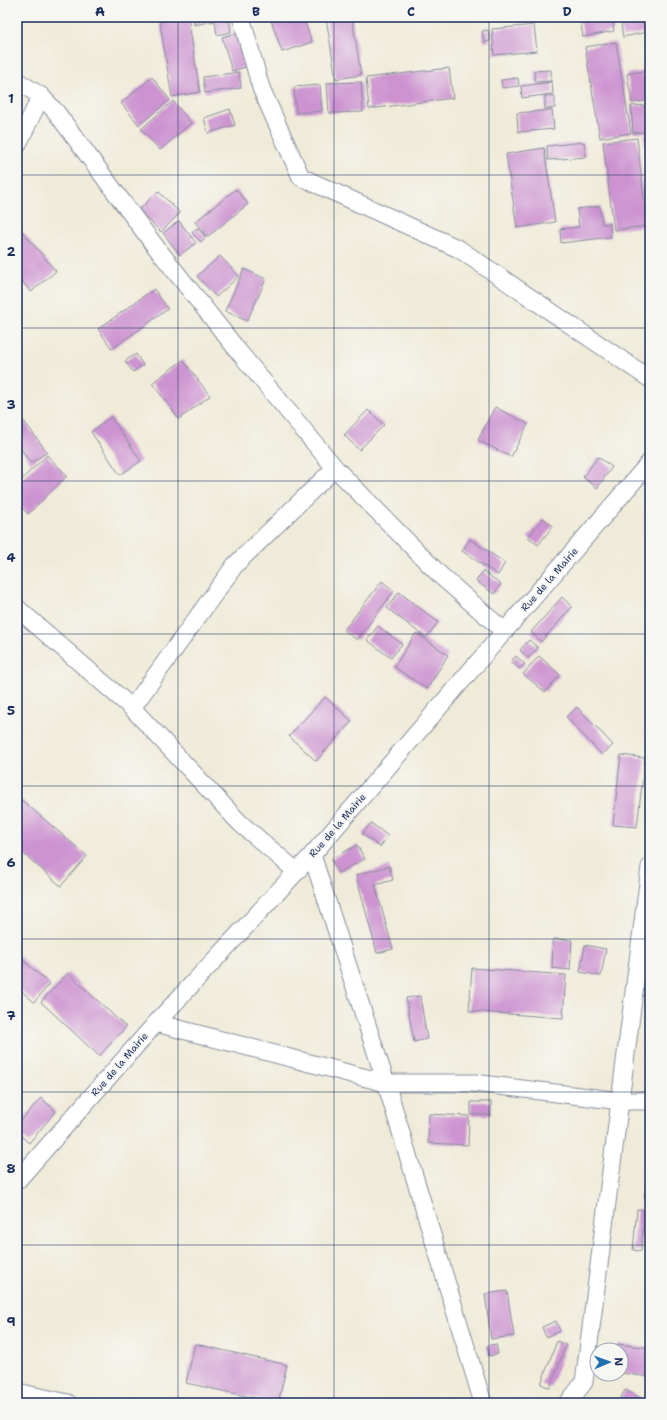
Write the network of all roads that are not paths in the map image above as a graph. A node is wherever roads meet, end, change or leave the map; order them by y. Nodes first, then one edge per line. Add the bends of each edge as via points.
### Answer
1 (241, 17) edge
2 (17, 81) edge
3 (41, 96) junction
4 (17, 146) edge
5 (650, 379) edge
6 (650, 462) edge
7 (335, 468) junction
8 (17, 608) edge
9 (504, 631) junction
10 (132, 708) junction
11 (312, 855) junction
12 (650, 867) edge
13 (296, 871) junction
14 (156, 1023) junction
15 (386, 1083) junction
16 (621, 1101) junction
17 (650, 1101) edge
18 (17, 1181) edge
19 (17, 1392) edge
20 (68, 1403) edge
21 (483, 1403) edge
22 (568, 1403) edge

1 - 5 street via 261,88 301,177 459,250
2 - 3 street
3 - 4 street
3 - 7 street via 56,112 152,242
6 - 9 street, Rue de la Mairie
7 - 9 street via 441,576
7 - 10 street via 235,565
8 - 10 street
9 - 11 street, Rue de la Mairie
10 - 13 street via 240,822
11 - 13 street, Rue de la Mairie
11 - 15 street
12 - 16 street
13 - 14 street, Rue de la Mairie
14 - 15 street
14 - 18 street, Rue de la Mairie
15 - 16 street via 474,1083
15 - 21 street
16 - 17 street
16 - 22 street via 584,1382
19 - 20 street

